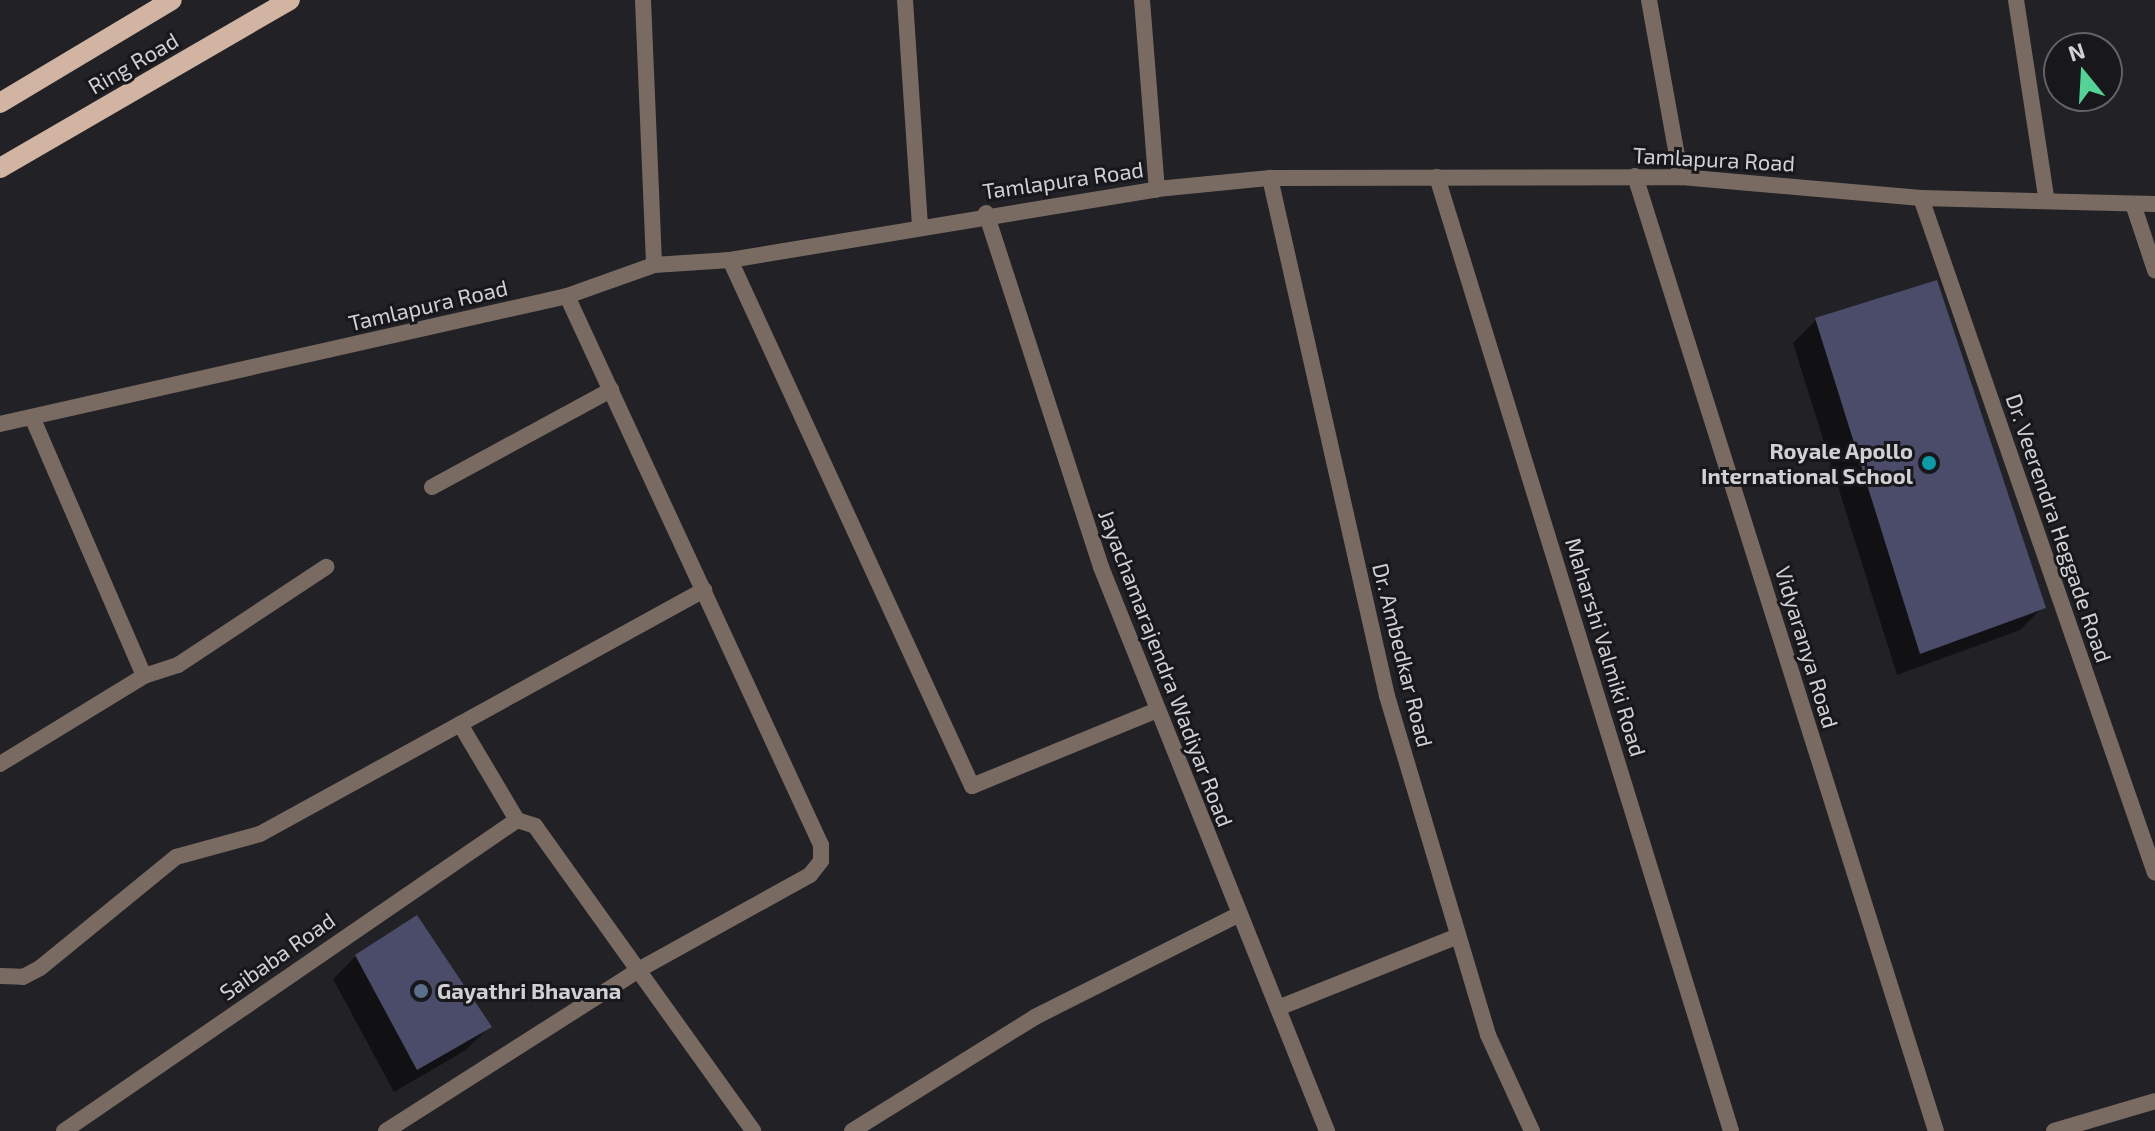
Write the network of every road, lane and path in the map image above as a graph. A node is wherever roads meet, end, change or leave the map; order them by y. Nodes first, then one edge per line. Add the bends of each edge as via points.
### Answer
1 (172, 0) edge
2 (290, 0) edge
3 (643, 0) edge
4 (905, 0) edge
5 (1142, 0) edge
6 (1649, 0) edge
7 (2016, 0) edge
8 (0, 103) edge
9 (0, 168) edge
10 (1635, 176) junction
11 (1437, 177) junction
12 (1681, 177) junction
13 (1270, 178) junction
14 (1157, 189) junction
15 (2046, 196) junction
16 (1921, 198) junction
17 (2133, 204) junction
18 (2155, 204) edge
19 (986, 213) junction
20 (920, 225) junction
21 (730, 260) junction
22 (654, 265) junction
23 (2155, 270) edge
24 (567, 296) junction
25 (611, 390) junction
26 (32, 417) junction
27 (0, 424) edge
28 (432, 487) dead end
29 (326, 567) dead end
30 (704, 590) junction
31 (144, 676) junction
32 (1157, 710) junction
33 (460, 724) junction
34 (0, 764) edge
35 (517, 820) junction
36 (2155, 873) edge
37 (1236, 916) junction
38 (1458, 936) junction
39 (642, 968) junction
40 (0, 976) edge
41 (1278, 1008) junction
42 (2155, 1101) edge
43 (64, 1131) edge
44 (386, 1131) edge
45 (753, 1131) edge
46 (852, 1131) edge
47 (1327, 1131) edge
48 (1532, 1131) edge
49 (1731, 1131) edge
50 (1936, 1131) edge
51 (2054, 1131) edge

1 - 8 main road, Ring Road
2 - 9 main road, Ring Road
3 - 22 street
4 - 20 street
5 - 14 street
6 - 12 street
7 - 15 street
10 - 11 street, Tamlapura Road
10 - 12 street, Tamlapura Road
10 - 50 street, Vidyaranya Road
11 - 13 street, Tamlapura Road
11 - 49 street, Maharshi Valmiki Road
12 - 16 street, Tamlapura Road
13 - 14 street, Tamlapura Road
13 - 38 street, Dr. Ambedkar Road via 1387,696
14 - 19 street, Tamlapura Road
15 - 16 street, Tamlapura Road
15 - 17 street, Tamlapura Road
16 - 36 street, Dr. Veerendra Heggade Road
17 - 18 street, Tamlapura Road
17 - 23 street
19 - 20 street, Tamlapura Road
19 - 32 street, Jayachamarajendra Wadiyar Road via 1101,567
20 - 21 street, Tamlapura Road
21 - 22 street, Tamlapura Road
21 - 32 street via 972,786
22 - 24 street, Tamlapura Road
24 - 25 street
24 - 26 street, Tamlapura Road
25 - 28 street
25 - 30 street
26 - 27 street, Tamlapura Road
26 - 31 street
29 - 31 street via 178,665
30 - 33 street
30 - 39 street via 821,845 821,861 810,875
31 - 34 street
32 - 37 street, Jayachamarajendra Wadiyar Road
33 - 35 street
33 - 40 street via 260,834 176,857 40,968 23,977
35 - 39 street via 535,826
35 - 43 street, Saibaba Road
37 - 41 street, Jayachamarajendra Wadiyar Road
37 - 46 street via 1035,1017
38 - 41 street
38 - 48 street, Dr. Ambedkar Road via 1488,1035
39 - 44 street
39 - 45 street
41 - 47 street, Jayachamarajendra Wadiyar Road
42 - 51 street

